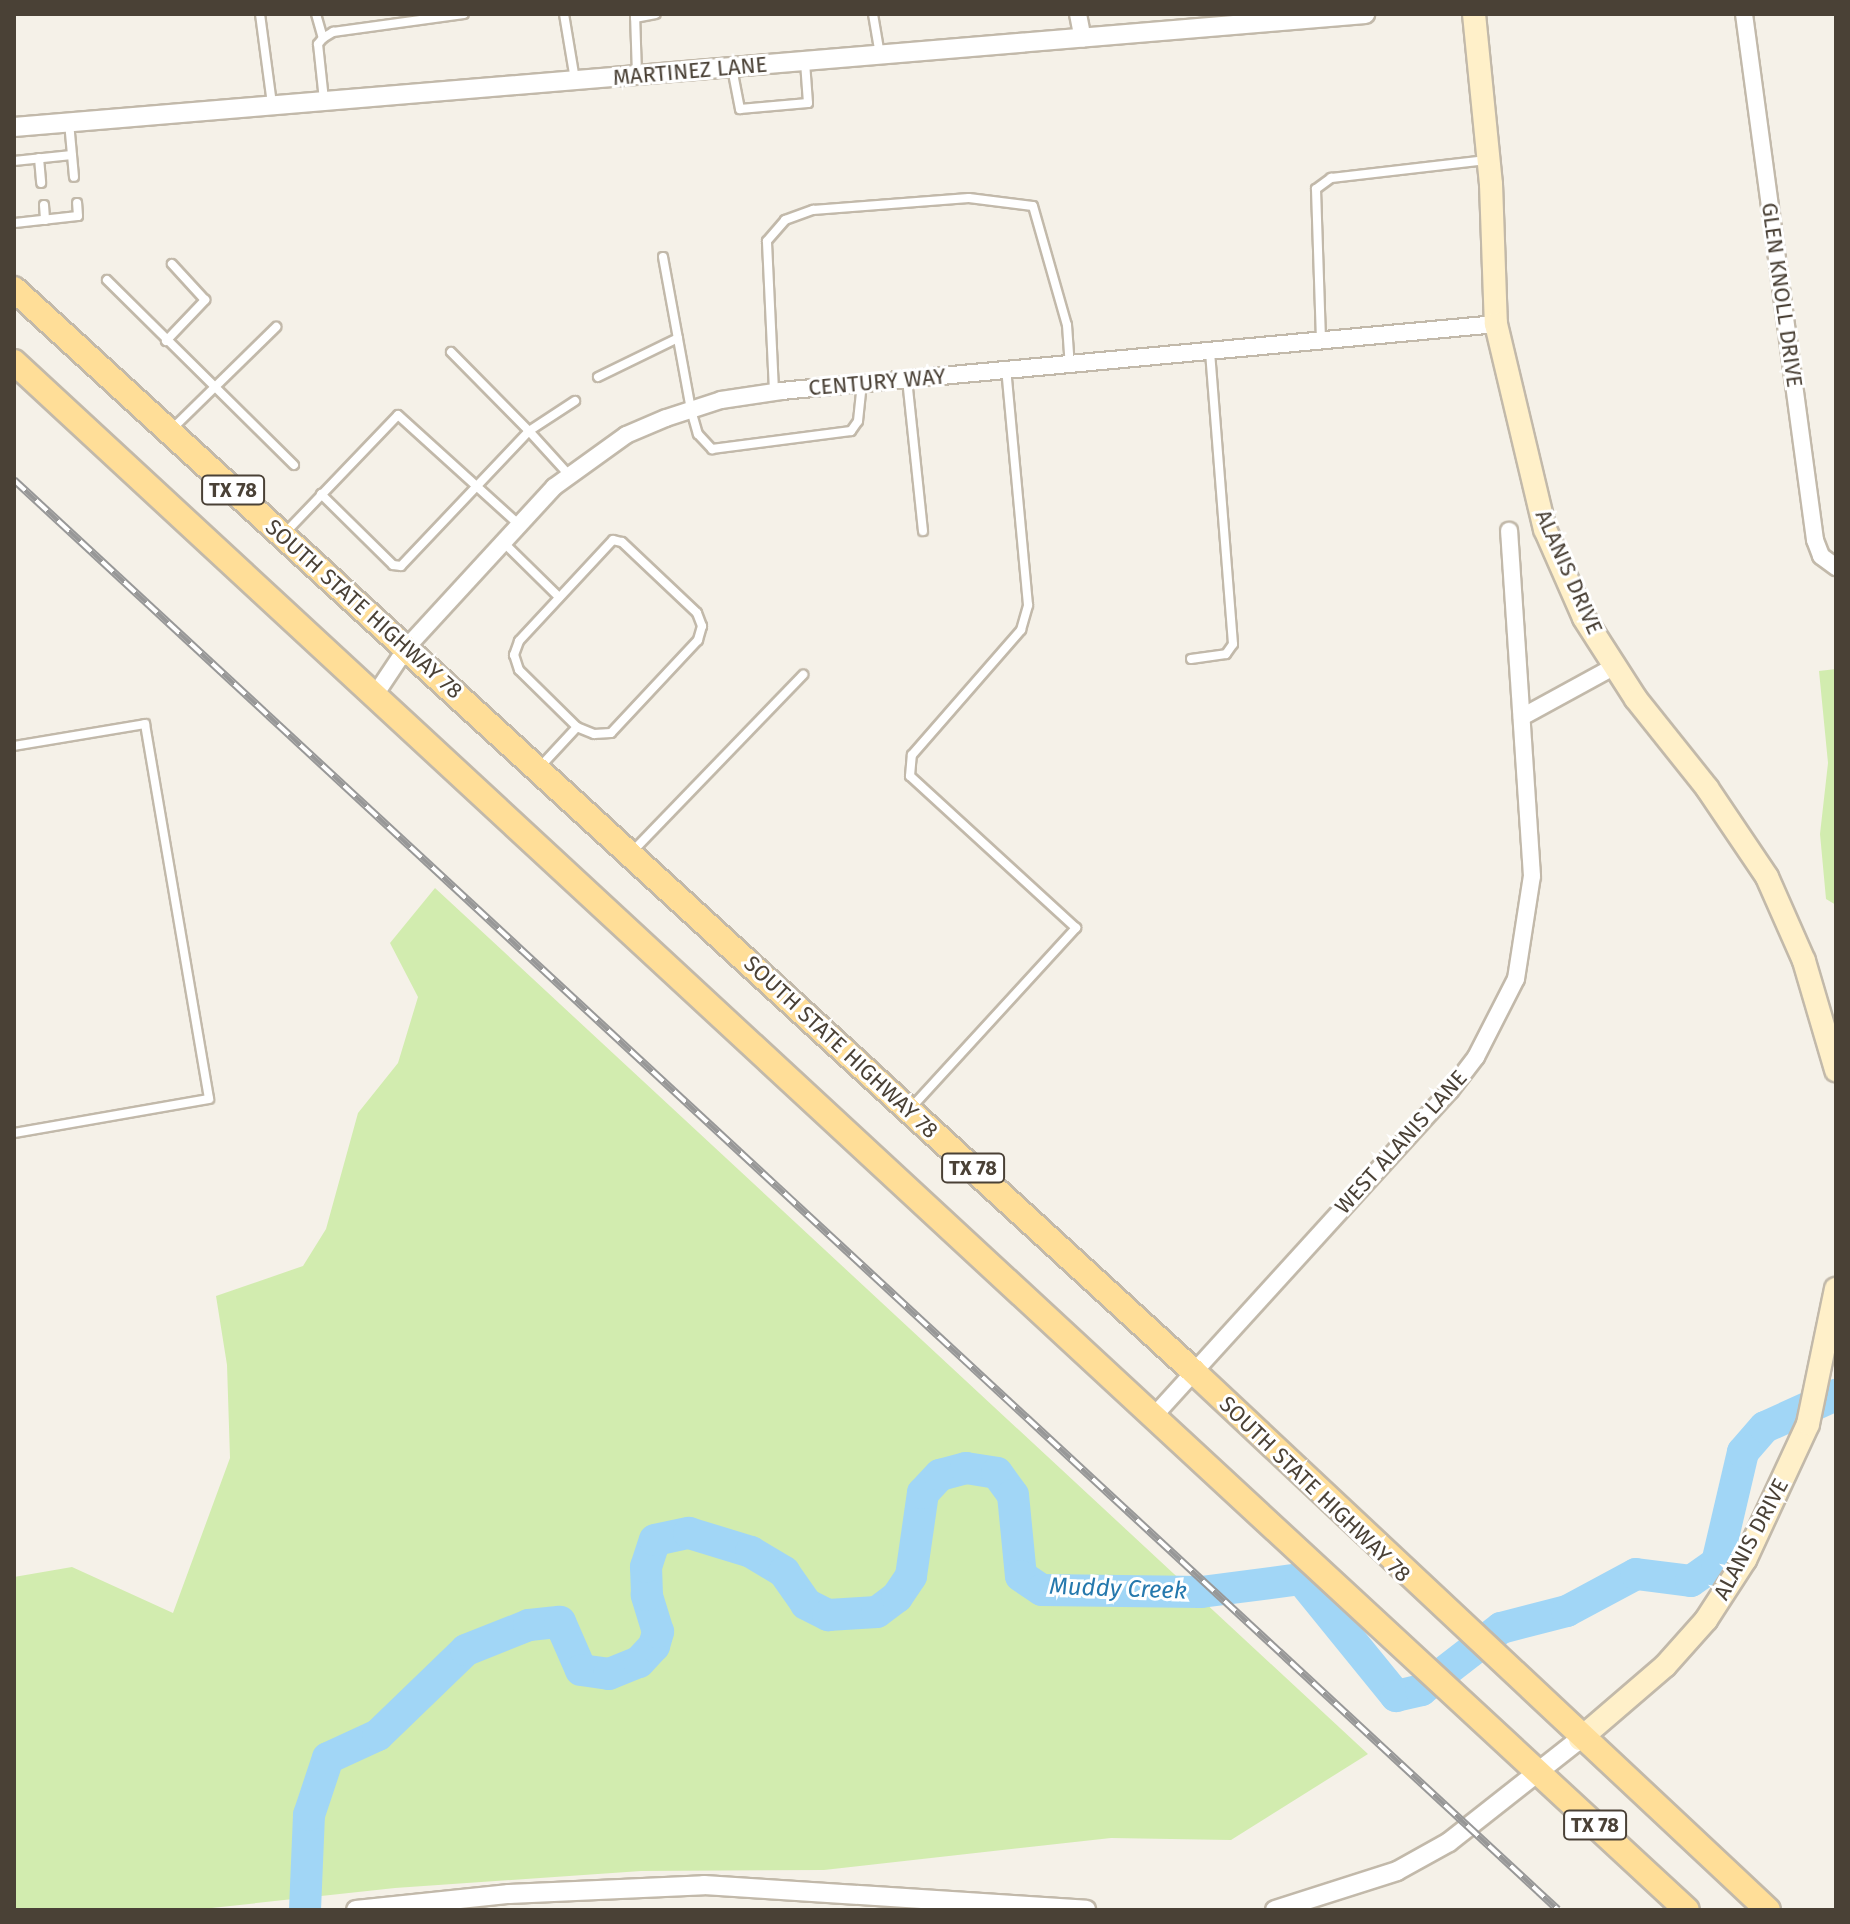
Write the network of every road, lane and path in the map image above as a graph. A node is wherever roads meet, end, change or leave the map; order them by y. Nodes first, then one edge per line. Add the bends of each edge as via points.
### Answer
1 (260, 14) edge
2 (316, 14) edge
3 (464, 14) edge
4 (564, 14) edge
5 (656, 14) edge
6 (873, 14) edge
7 (1078, 14) edge
8 (1365, 14) edge
9 (1474, 14) edge
10 (1744, 14) edge
11 (635, 16) edge
12 (1304, 17) edge
13 (1223, 20) edge
14 (323, 38) junction
15 (1083, 39) junction
16 (880, 55) junction
17 (805, 62) junction
18 (732, 68) junction
19 (638, 75) junction
20 (575, 81) junction
21 (324, 101) junction
22 (272, 105) junction
23 (69, 122) junction
24 (14, 127) edge
25 (72, 155) junction
26 (39, 158) junction
27 (1489, 160) junction
28 (14, 161) edge
29 (74, 177) dead end
30 (41, 183) dead end
31 (77, 203) dead end
32 (44, 205) dead end
33 (45, 220) junction
34 (14, 224) edge
35 (663, 257) dead end
36 (172, 264) dead end
37 (107, 280) dead end
38 (14, 289) edge
39 (1496, 324) junction
40 (276, 327) dead end
41 (678, 338) junction
42 (166, 341) junction
43 (1321, 341) junction
44 (1210, 351) junction
45 (451, 352) dead end
46 (14, 362) edge
47 (1070, 364) junction
48 (1006, 370) junction
49 (598, 377) dead end
50 (907, 379) junction
51 (862, 384) junction
52 (215, 391) junction
53 (774, 392) junction
54 (575, 401) dead end
55 (691, 410) junction
56 (529, 431) junction
57 (169, 432) junction
58 (294, 465) dead end
59 (569, 475) junction
60 (479, 486) junction
61 (321, 494) junction
62 (518, 524) junction
63 (923, 531) dead end
64 (1509, 531) dead end
65 (283, 535) junction
66 (502, 541) junction
67 (1836, 567) edge
68 (559, 597) junction
69 (407, 647) junction
70 (1191, 659) dead end
71 (1615, 666) junction
72 (803, 675) dead end
73 (375, 695) junction
74 (1522, 717) junction
75 (577, 727) junction
76 (14, 746) edge
77 (539, 769) junction
78 (631, 853) junction
79 (1836, 1070) edge
80 (909, 1110) junction
81 (14, 1133) edge
82 (1836, 1289) edge
83 (1193, 1371) junction
84 (1154, 1416) junction
85 (1580, 1739) junction
86 (1539, 1773) junction
87 (917, 1903) edge
88 (356, 1910) edge
89 (1086, 1910) edge
90 (1275, 1910) edge
91 (1687, 1910) edge
92 (1768, 1910) edge

1 - 22 lane
2 - 14 lane
3 - 14 lane via 333,32
4 - 20 lane
5 - 11 lane
6 - 16 lane
7 - 15 street
8 - 12 street, MARTINEZ LANE
9 - 27 main road, ALANIS DRIVE
10 - 67 street, GLEN KNOLL DRIVE via 1815,540 1821,556
11 - 19 lane
12 - 13 street, MARTINEZ LANE
13 - 15 street, MARTINEZ LANE
14 - 21 lane via 318,44
15 - 16 street, MARTINEZ LANE
16 - 17 street, MARTINEZ LANE
17 - 18 street, MARTINEZ LANE
17 - 18 lane via 808,103 740,109
18 - 19 street, MARTINEZ LANE
19 - 20 street, MARTINEZ LANE
20 - 21 street, MARTINEZ LANE
21 - 22 street, MARTINEZ LANE
22 - 23 street, MARTINEZ LANE
23 - 24 street, MARTINEZ LANE
23 - 25 lane
25 - 26 lane
25 - 29 lane
26 - 28 lane
26 - 30 lane
27 - 39 main road, ALANIS DRIVE
27 - 43 lane via 1331,178 1316,189
31 - 33 lane via 78,216
32 - 33 lane
33 - 34 lane
35 - 41 lane
36 - 42 lane via 205,300
37 - 42 lane
38 - 57 main road, SOUTH STATE HIGHWAY 78 / TX 78
39 - 43 street, CENTURY WAY
39 - 71 main road, ALANIS DRIVE via 1545,529 1584,618
40 - 52 lane
41 - 49 lane
41 - 55 lane
42 - 52 lane
43 - 44 street, CENTURY WAY
44 - 47 street, CENTURY WAY
44 - 70 lane via 1233,644 1226,654
45 - 56 lane
46 - 73 main road, TX 78
47 - 48 street, CENTURY WAY
47 - 53 lane via 1067,325 1033,206 969,198 813,210 785,220 767,241
48 - 50 street, CENTURY WAY
48 - 80 lane via 1028,605 1021,630 912,755 910,776 1076,928
50 - 51 street, CENTURY WAY
50 - 63 lane
51 - 53 street, CENTURY WAY
51 - 55 lane via 858,421 838,436 712,449 698,434
52 - 57 lane
52 - 58 lane
53 - 55 street, CENTURY WAY
54 - 56 lane
55 - 59 street, CENTURY WAY via 626,435
56 - 59 lane
56 - 60 lane
57 - 65 main road, SOUTH STATE HIGHWAY 78 / TX 78
59 - 62 street, CENTURY WAY
60 - 61 lane via 398,415
60 - 61 lane via 401,566 393,565
60 - 62 lane
61 - 65 lane
62 - 66 street, CENTURY WAY
64 - 74 street, WEST ALANIS LANE
65 - 69 main road, SOUTH STATE HIGHWAY 78 / TX 78
66 - 68 lane
66 - 69 street, CENTURY WAY
68 - 75 lane via 519,641 514,655 519,670
68 - 75 lane via 613,540 622,542 697,613 702,626 698,640 611,733
69 - 73 street, CENTURY WAY
69 - 77 main road, SOUTH STATE HIGHWAY 78 / TX 78
71 - 74 street
71 - 79 main road, ALANIS DRIVE via 1767,877 1804,961
72 - 78 lane
73 - 84 main road, TX 78
74 - 83 street, WEST ALANIS LANE via 1532,876 1516,979 1494,1025 1450,1091
75 - 77 lane
76 - 81 lane via 145,724 209,1099
77 - 78 main road, SOUTH STATE HIGHWAY 78 / TX 78
78 - 80 main road, SOUTH STATE HIGHWAY 78 / TX 78
80 - 83 main road, SOUTH STATE HIGHWAY 78 / TX 78
82 - 85 main road, ALANIS DRIVE via 1808,1424 1745,1560 1706,1620 1665,1666
83 - 84 street, WEST ALANIS LANE
83 - 85 main road, SOUTH STATE HIGHWAY 78 / TX 78
84 - 86 main road, TX 78
85 - 86 street
85 - 92 main road, SOUTH STATE HIGHWAY 78 / TX 78
86 - 90 street via 1449,1842 1397,1871
86 - 91 main road, TX 78
87 - 88 street via 704,1885 509,1894
87 - 89 street

